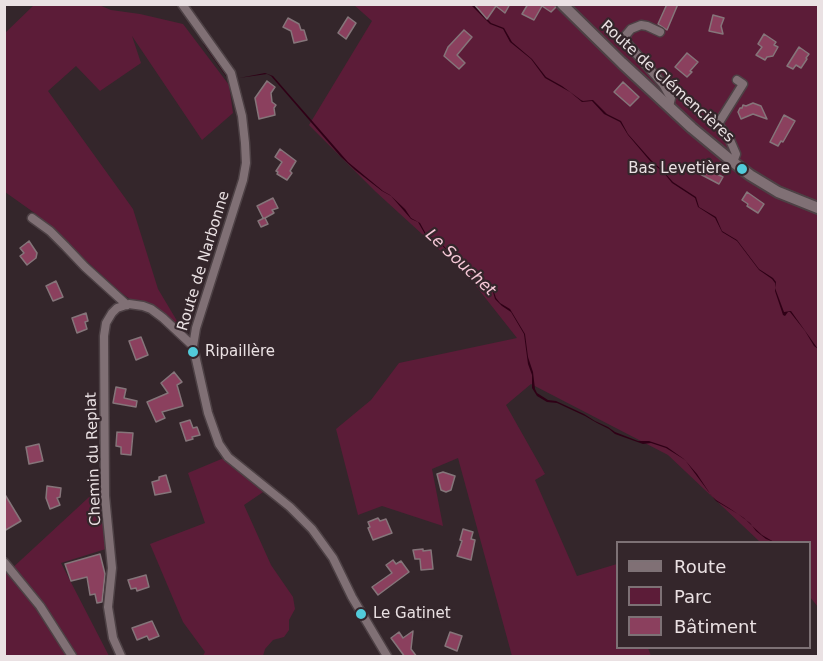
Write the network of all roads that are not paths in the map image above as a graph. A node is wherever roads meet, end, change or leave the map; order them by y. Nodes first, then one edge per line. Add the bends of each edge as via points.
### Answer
1 (182, 4) edge
2 (562, 4) edge
3 (660, 32) dead end
4 (737, 80) dead end
5 (669, 107) junction
6 (733, 162) junction
7 (819, 208) edge
8 (32, 218) dead end
9 (127, 305) junction
10 (193, 346) junction
11 (4, 562) edge
12 (72, 657) edge
13 (121, 657) edge
14 (387, 657) edge

1 - 10 street, Route de Narbonne via 231,73 242,116 246,163
2 - 5 street, Route de Clémencières
3 - 5 street via 641,25 631,29 626,42 663,84 671,98
4 - 6 street via 743,84 718,124 736,154
5 - 6 street, Route de Clémencières
6 - 7 street, Route de Clémencières via 778,192
8 - 9 street
9 - 10 street via 151,309
9 - 13 street, Chemin du Replat via 112,313 104,336 105,496 112,568 108,607
10 - 14 street, Route de Narbonne via 219,444 228,457 312,529 333,558
11 - 12 street via 40,606

